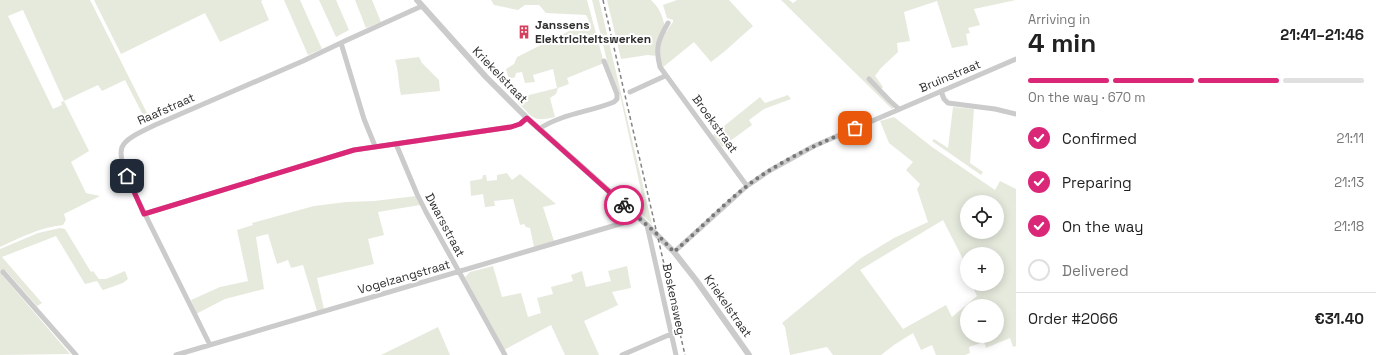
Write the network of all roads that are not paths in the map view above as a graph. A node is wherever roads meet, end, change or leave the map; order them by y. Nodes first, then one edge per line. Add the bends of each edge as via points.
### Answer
1 (417, 0) edge
2 (422, 6) junction
3 (668, 23) dead end
4 (341, 43) junction
5 (1016, 59) edge
6 (604, 61) dead end
7 (665, 76) junction
8 (869, 79) dead end
9 (940, 91) junction
10 (630, 92) dead end
11 (899, 109) junction
12 (1016, 114) edge
13 (527, 118) junction
14 (539, 129) junction
15 (396, 144) junction
16 (375, 146) junction
17 (747, 186) junction
18 (144, 214) junction
19 (636, 215) junction
20 (647, 225) junction
21 (674, 252) junction
22 (459, 271) junction
23 (3, 272) dead end
24 (671, 334) junction
25 (210, 345) junction
26 (76, 355) edge
27 (176, 355) edge
28 (505, 355) edge
29 (622, 355) edge
30 (676, 355) edge
31 (749, 355) edge

1 - 2 street, Kriekelstraat
2 - 4 street, Raafstraat
2 - 13 street, Kriekelstraat
3 - 7 street, Broekstraat via 661,35 657,51 660,67
4 - 16 street
4 - 18 street, Raafstraat via 155,125 127,140 121,149 121,160
5 - 9 street, Bruinstraat
6 - 14 street via 617,99 559,118
7 - 10 street
7 - 17 street, Broekstraat
8 - 11 street
9 - 11 street, Bruinstraat
9 - 12 street via 948,103
11 - 17 street, Bruinstraat via 814,146 768,171
13 - 14 street, Kriekelstraat
13 - 15 street via 511,127
14 - 19 street, Kriekelstraat
15 - 16 street
15 - 22 street, Dwarsstraat via 417,194
16 - 18 street via 354,150
17 - 21 street, Bruinstraat
18 - 25 street, Raafstraat
19 - 20 street, Kriekelstraat
19 - 22 street, Vogelzangstraat via 623,223
20 - 21 street, Kriekelstraat
20 - 24 street, Boskensweg
21 - 31 street, Kriekelstraat
22 - 25 street, Vogelzangstraat
22 - 28 street, Dwarsstraat
23 - 26 street
24 - 29 street
24 - 30 street, Boskensweg
25 - 27 street, Vogelzangstraat

